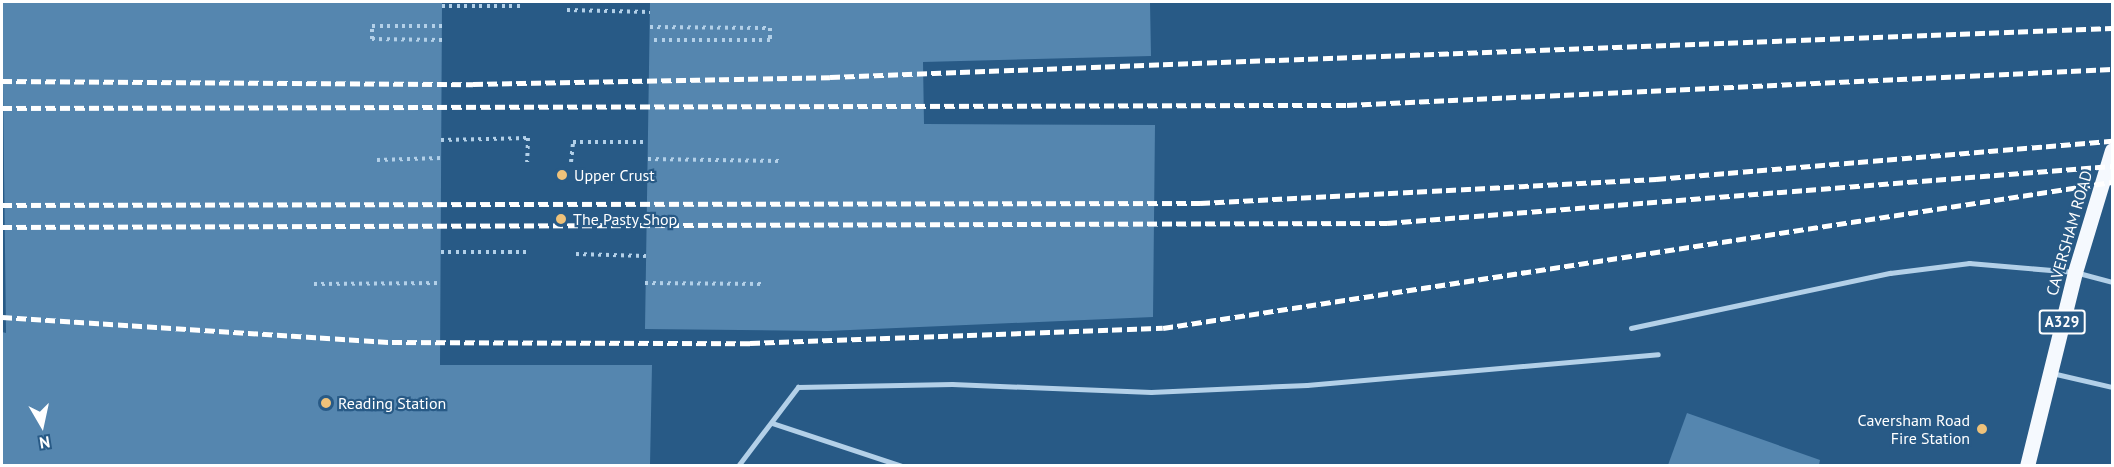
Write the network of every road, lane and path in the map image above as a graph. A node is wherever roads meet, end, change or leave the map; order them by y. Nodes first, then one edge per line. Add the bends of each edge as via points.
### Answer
1 (442, 6) dead end
2 (521, 6) dead end
3 (567, 10) dead end
4 (650, 12) dead end
5 (442, 26) dead end
6 (650, 27) dead end
7 (442, 40) dead end
8 (651, 40) dead end
9 (441, 140) dead end
10 (648, 142) dead end
11 (2112, 150) edge
12 (441, 158) dead end
13 (648, 159) dead end
14 (377, 160) dead end
15 (781, 161) dead end
16 (527, 162) dead end
17 (571, 162) dead end
18 (441, 252) dead end
19 (530, 252) dead end
20 (576, 254) dead end
21 (646, 256) dead end
22 (2075, 272) junction
23 (2112, 282) edge
24 (441, 283) dead end
25 (314, 284) dead end
26 (645, 284) dead end
27 (764, 284) dead end
28 (1631, 328) dead end
29 (1658, 354) dead end
30 (2050, 372) junction
31 (2112, 387) edge
32 (772, 423) junction
33 (738, 465) edge
34 (902, 465) edge
35 (2027, 465) edge

1 - 2 path
3 - 4 path
5 - 7 path via 372,26 372,39
6 - 8 path via 770,28 770,40
9 - 16 path via 528,138
10 - 17 path via 573,142
11 - 22 main road, CAVERSHAM ROAD / A329
12 - 14 path
13 - 15 path
18 - 19 path
20 - 21 path
22 - 23 lane
22 - 28 lane via 1958,265 1890,273
22 - 30 main road, CAVERSHAM ROAD / A329
24 - 25 path
26 - 27 path
29 - 32 lane via 1183,391 952,384 798,387
30 - 31 lane
30 - 35 main road, CAVERSHAM ROAD / A329
32 - 33 lane
32 - 34 lane

